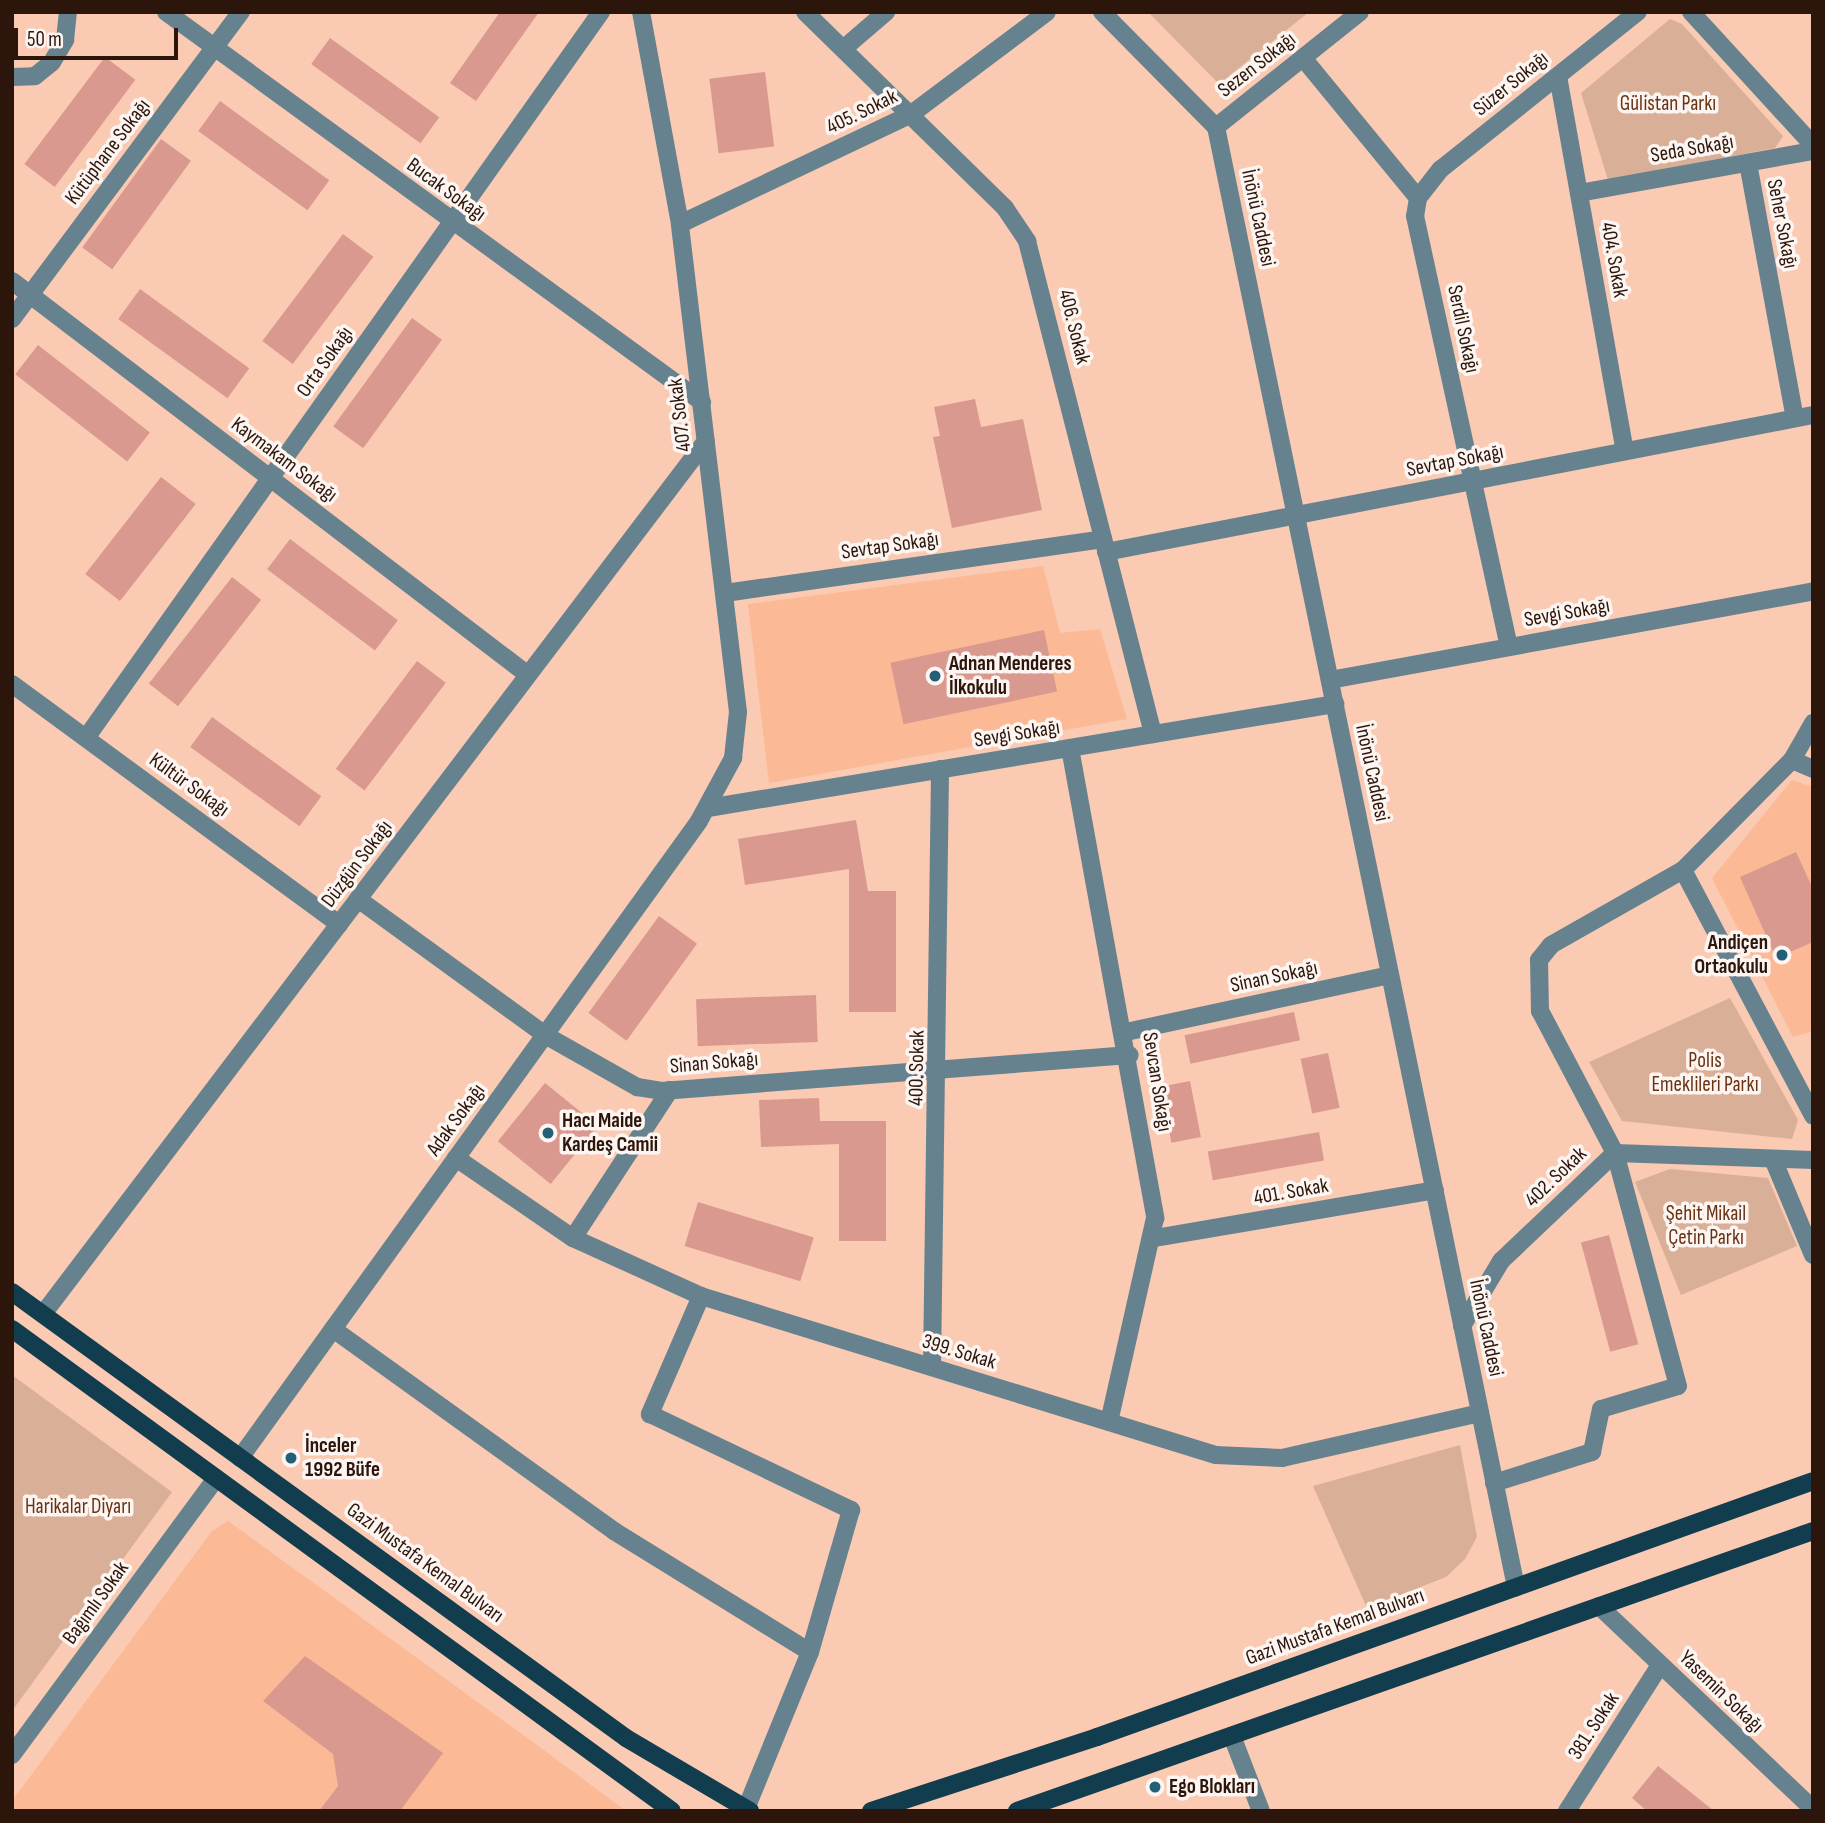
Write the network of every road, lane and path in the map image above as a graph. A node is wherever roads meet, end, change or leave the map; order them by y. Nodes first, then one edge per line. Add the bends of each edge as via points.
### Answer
1 (68, 12) edge
2 (166, 12) edge
3 (241, 12) edge
4 (601, 12) edge
5 (640, 12) edge
6 (805, 12) edge
7 (886, 12) edge
8 (1047, 12) edge
9 (1102, 12) edge
10 (1360, 12) edge
11 (1638, 12) edge
12 (1691, 12) edge
13 (842, 49) junction
14 (213, 50) junction
15 (1303, 58) junction
16 (1558, 76) junction
17 (12, 77) edge
18 (910, 115) junction
19 (1216, 127) junction
20 (1813, 145) edge
21 (1813, 151) edge
22 (1748, 163) junction
23 (1579, 192) junction
24 (1418, 198) junction
25 (452, 222) junction
26 (680, 224) junction
27 (12, 281) edge
28 (30, 295) junction
29 (12, 319) edge
30 (702, 402) junction
31 (1804, 416) edge
32 (706, 441) junction
33 (1625, 451) junction
34 (270, 479) junction
35 (1473, 481) junction
36 (1296, 515) junction
37 (1105, 546) junction
38 (1813, 591) edge
39 (725, 593) junction
40 (1509, 647) junction
41 (528, 675) junction
42 (1330, 680) junction
43 (12, 684) edge
44 (1335, 704) junction
45 (1813, 723) edge
46 (1153, 734) junction
47 (86, 738) junction
48 (1070, 748) junction
49 (1792, 761) junction
50 (940, 769) junction
51 (1813, 769) edge
52 (708, 808) junction
53 (1683, 870) junction
54 (358, 899) junction
55 (340, 924) junction
56 (1390, 975) junction
57 (1126, 1032) junction
58 (545, 1035) junction
59 (1130, 1055) junction
60 (941, 1067) junction
61 (670, 1090) junction
62 (1813, 1116) edge
63 (1615, 1153) junction
64 (456, 1158) junction
65 (1773, 1159) junction
66 (1813, 1160) edge
67 (1435, 1190) junction
68 (573, 1238) junction
69 (1155, 1238) junction
70 (1813, 1255) edge
71 (12, 1292) edge
72 (701, 1296) junction
73 (43, 1314) junction
74 (1462, 1326) junction
75 (12, 1329) edge
76 (333, 1329) junction
77 (932, 1367) junction
78 (1480, 1413) junction
79 (1109, 1422) junction
80 (240, 1458) junction
81 (216, 1478) junction
82 (1813, 1481) edge
83 (1494, 1483) junction
84 (1813, 1531) edge
85 (1516, 1587) junction
86 (1599, 1606) junction
87 (810, 1652) junction
88 (1660, 1665) junction
89 (1232, 1736) junction
90 (12, 1755) edge
91 (1813, 1809) edge
92 (748, 1810) edge
93 (672, 1811) edge
94 (871, 1811) edge
95 (1017, 1811) edge
96 (1261, 1811) edge
97 (1567, 1811) edge

1 - 17 street via 65,40 52,62 35,76
2 - 14 street, Bucak Sokağı
3 - 14 street, Kütüphane Sokağı
4 - 25 street, Orta Sokağı
5 - 26 street, 407. Sokak
6 - 13 street, 406. Sokak
7 - 13 street
8 - 18 street, 405. Sokak
9 - 19 street
10 - 15 street, Sezen Sokağı
11 - 16 street, Süzer Sokağı
12 - 20 street
13 - 18 street, 406. Sokak
14 - 25 street, Bucak Sokağı
14 - 28 street, Kütüphane Sokağı
15 - 19 street, Sezen Sokağı
15 - 24 street
16 - 23 street, 404. Sokak
16 - 24 street, Süzer Sokağı via 1441,169
18 - 26 street, 405. Sokak
18 - 37 street, 406. Sokak via 1005,208 1033,254
19 - 36 street, İnönü Caddesi
21 - 22 street, Seda Sokağı
22 - 23 street, Seda Sokağı
22 - 31 street, Seher Sokağı
23 - 33 street, 404. Sokak
24 - 35 street, Serdil Sokağı via 1415,216
25 - 30 street, Bucak Sokağı
25 - 34 street, Orta Sokağı
26 - 30 street, 407. Sokak
27 - 28 street, Kaymakam Sokağı
28 - 29 street, Kütüphane Sokağı
28 - 34 street, Kaymakam Sokağı
30 - 32 street, 407. Sokak
31 - 33 street, Sevtap Sokağı
32 - 39 street, 407. Sokak
32 - 41 street, Düzgün Sokağı
33 - 35 street, Sevtap Sokağı
34 - 41 street, Kaymakam Sokağı
34 - 47 street, Orta Sokağı
35 - 36 street, Sevtap Sokağı
35 - 40 street, Serdil Sokağı
36 - 37 street, Sevtap Sokağı
36 - 42 street, İnönü Caddesi
37 - 39 street, Sevtap Sokağı
37 - 46 street, 406. Sokak
38 - 40 street, Sevgi Sokağı
39 - 52 street, 407. Sokak via 738,734
40 - 42 street, Sevgi Sokağı
41 - 54 street, Düzgün Sokağı
42 - 44 street, İnönü Caddesi
43 - 47 street, Kültür Sokağı
44 - 46 street, Sevgi Sokağı
44 - 56 street, İnönü Caddesi
45 - 49 street
46 - 48 street, Sevgi Sokağı
47 - 55 street, Kültür Sokağı
48 - 50 street, Sevgi Sokağı
48 - 57 street, Sevcan Sokağı
49 - 51 street
49 - 53 street
50 - 52 street, Sevgi Sokağı
50 - 60 street, 400. Sokak
52 - 58 street, Adak Sokağı
53 - 62 street
53 - 63 street via 1551,946 1537,970 1542,1016
54 - 55 street, Düzgün Sokağı
54 - 58 street, Sinan Sokağı
55 - 73 street, Düzgün Sokağı
56 - 57 street, Sinan Sokağı
56 - 67 street, İnönü Caddesi
57 - 59 street, Sevcan Sokağı
58 - 61 street, Sinan Sokağı via 625,1083
58 - 64 street, Adak Sokağı
59 - 60 street, Sinan Sokağı
59 - 69 street, Sevcan Sokağı
60 - 61 street, Sinan Sokağı
60 - 77 street, 400. Sokak
61 - 68 street
63 - 65 street, 402. Sokak
63 - 74 street, 402. Sokak via 1501,1261
63 - 83 street via 1678,1386 1601,1409 1591,1452
64 - 68 street, 399. Sokak
64 - 76 street, Adak Sokağı
65 - 66 street, 402. Sokak
65 - 70 street
67 - 69 street, 401. Sokak
67 - 74 street, İnönü Caddesi
68 - 72 street, 399. Sokak
69 - 79 street, Sevcan Sokağı
71 - 73 main road, Gazi Mustafa Kemal Bulvarı
72 - 77 street, 399. Sokak
72 - 87 street via 650,1414 851,1510
73 - 80 main road, Gazi Mustafa Kemal Bulvarı
74 - 78 street, İnönü Caddesi
75 - 81 main road
76 - 80 street, Adak Sokağı
76 - 87 street via 614,1531
77 - 79 street, 399. Sokak
78 - 79 street, 399. Sokak via 1257,1460 1216,1455
78 - 83 street, İnönü Caddesi
80 - 92 main road, Gazi Mustafa Kemal Bulvarı via 626,1738
81 - 90 street, Bağımlı Sokak
81 - 93 main road
82 - 85 main road, Gazi Mustafa Kemal Bulvarı
83 - 85 street, İnönü Caddesi
84 - 86 main road
85 - 94 main road, Gazi Mustafa Kemal Bulvarı
86 - 88 street, Yasemin Sokağı
86 - 89 main road
87 - 92 street
88 - 91 street, Yasemin Sokağı
88 - 97 street, 381. Sokak
89 - 95 main road
89 - 96 street

